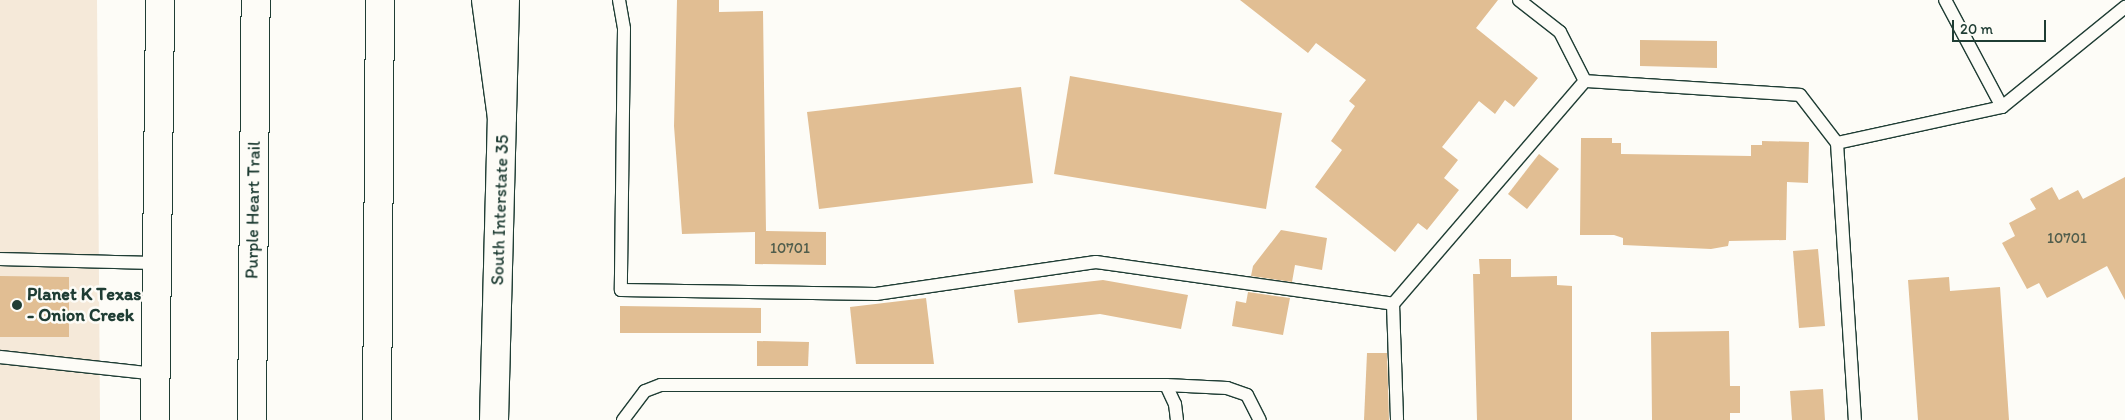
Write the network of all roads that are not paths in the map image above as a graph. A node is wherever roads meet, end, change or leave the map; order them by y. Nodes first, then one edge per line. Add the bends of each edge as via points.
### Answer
1 (160, 0) edge
2 (256, 0) edge
3 (380, 0) edge
4 (486, 0) edge
5 (506, 0) edge
6 (619, 0) edge
7 (1518, 0) edge
8 (1945, 0) edge
9 (2125, 7) edge
10 (1585, 81) junction
11 (2002, 107) junction
12 (502, 118) junction
13 (1837, 144) junction
14 (0, 259) edge
15 (157, 263) junction
16 (1392, 304) junction
17 (0, 357) edge
18 (156, 374) junction
19 (1166, 385) junction
20 (155, 420) edge
21 (252, 420) edge
22 (377, 420) edge
23 (494, 420) edge
24 (623, 420) edge
25 (1177, 420) edge
26 (1260, 420) edge
27 (1397, 420) edge
28 (1855, 420) edge

1 - 15 main road
2 - 21 main road, Purple Heart Trail
3 - 22 main road
4 - 12 main road
5 - 12 main road, South Interstate 35
6 - 16 lane via 624,30 622,290 876,294 1096,262
7 - 10 lane via 1560,32
8 - 11 lane
9 - 11 lane
10 - 13 lane via 1800,95
10 - 16 lane
11 - 13 lane
12 - 23 main road, South Interstate 35
13 - 28 lane
14 - 15 lane
15 - 18 main road
16 - 27 lane
17 - 18 lane
18 - 20 main road
19 - 24 lane via 661,385 645,391
19 - 25 lane via 1175,404
19 - 26 lane via 1226,388 1247,395

